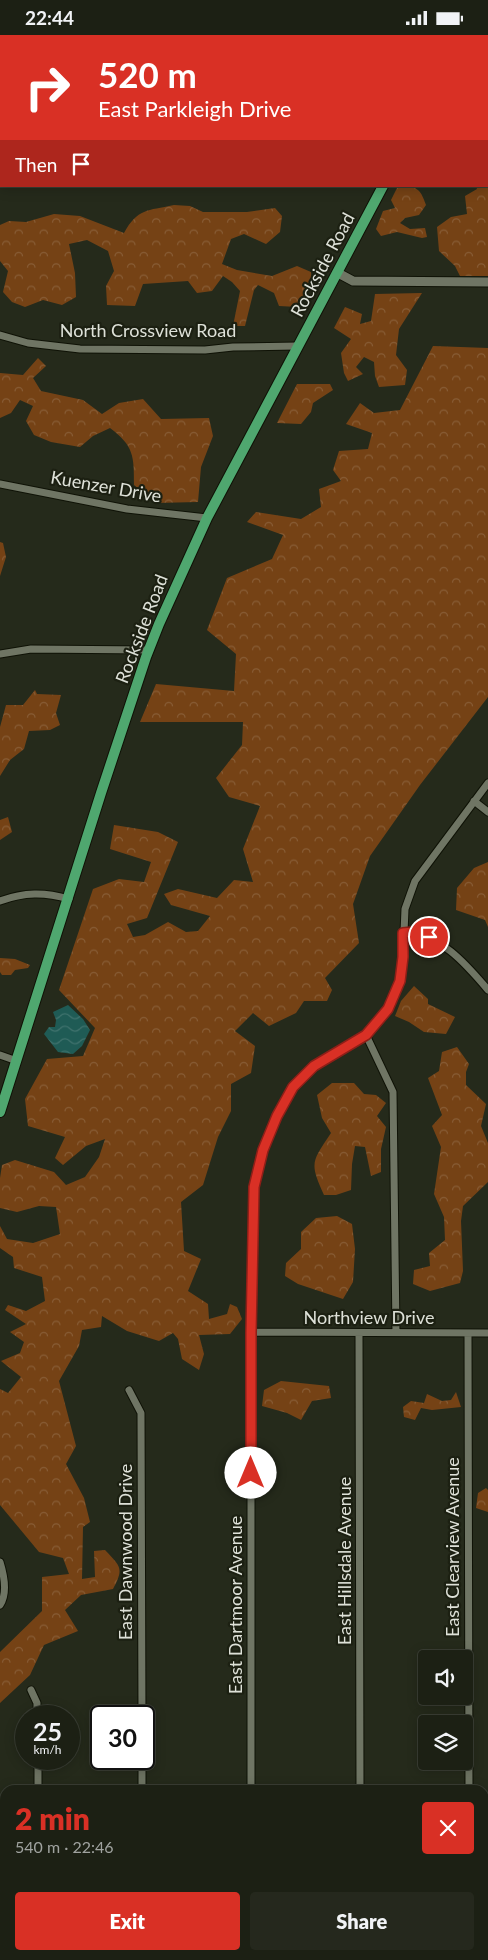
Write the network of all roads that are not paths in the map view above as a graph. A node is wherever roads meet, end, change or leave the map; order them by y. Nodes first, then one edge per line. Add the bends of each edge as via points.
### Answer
1 (382, 187) edge
2 (338, 273) junction
3 (488, 281) edge
4 (0, 335) edge
5 (297, 347) junction
6 (0, 484) edge
7 (207, 517) junction
8 (149, 650) junction
9 (0, 654) edge
10 (488, 783) edge
11 (474, 801) junction
12 (488, 812) edge
13 (69, 899) junction
14 (0, 901) edge
15 (403, 933) junction
16 (488, 989) edge
17 (366, 1035) junction
18 (0, 1055) edge
19 (17, 1061) junction
20 (0, 1112) edge
21 (251, 1332) junction
22 (396, 1332) junction
23 (359, 1333) junction
24 (468, 1333) junction
25 (488, 1333) edge
26 (129, 1390) dead end
27 (0, 1562) edge
28 (0, 1605) edge
29 (31, 1690) dead end
30 (37, 1705) edge
31 (142, 1705) edge
32 (38, 1770) edge
33 (142, 1770) edge
34 (38, 1785) edge
35 (142, 1785) edge
36 (252, 1785) edge
37 (360, 1785) edge
38 (469, 1785) edge

1 - 2 main road, Rockside Road
2 - 3 street via 353,281
2 - 5 main road, Rockside Road
4 - 5 street, North Crossview Road via 28,343 80,349
5 - 7 main road, Rockside Road
6 - 7 street, Kuenzer Drive via 127,509
7 - 8 main road, Rockside Road
8 - 9 street via 31,649
8 - 13 main road, Rockside Road
10 - 11 street, East Dartmoor Avenue
11 - 12 street
11 - 15 street, East Dartmoor Avenue via 415,881 405,909
13 - 14 street via 33,893
13 - 19 main road, Rockside Road
15 - 16 street via 413,932 429,937 450,951
15 - 17 street, East Dartmoor Avenue via 400,981 388,1009
17 - 21 street, East Dartmoor Avenue via 314,1066 293,1087 263,1150 254,1187
17 - 22 street via 393,1091
18 - 19 street
19 - 20 main road, Rockside Road
21 - 23 street, Northview Drive
21 - 36 street, East Dartmoor Avenue
22 - 23 street, Northview Drive
22 - 24 street, Northview Drive
23 - 37 street, East Hillsdale Avenue
24 - 25 street, Northview Drive
24 - 38 street, East Clearview Avenue
26 - 31 street, East Dawnwood Drive via 141,1413
27 - 28 street via 4,1595
29 - 30 street
32 - 34 street
33 - 35 street

